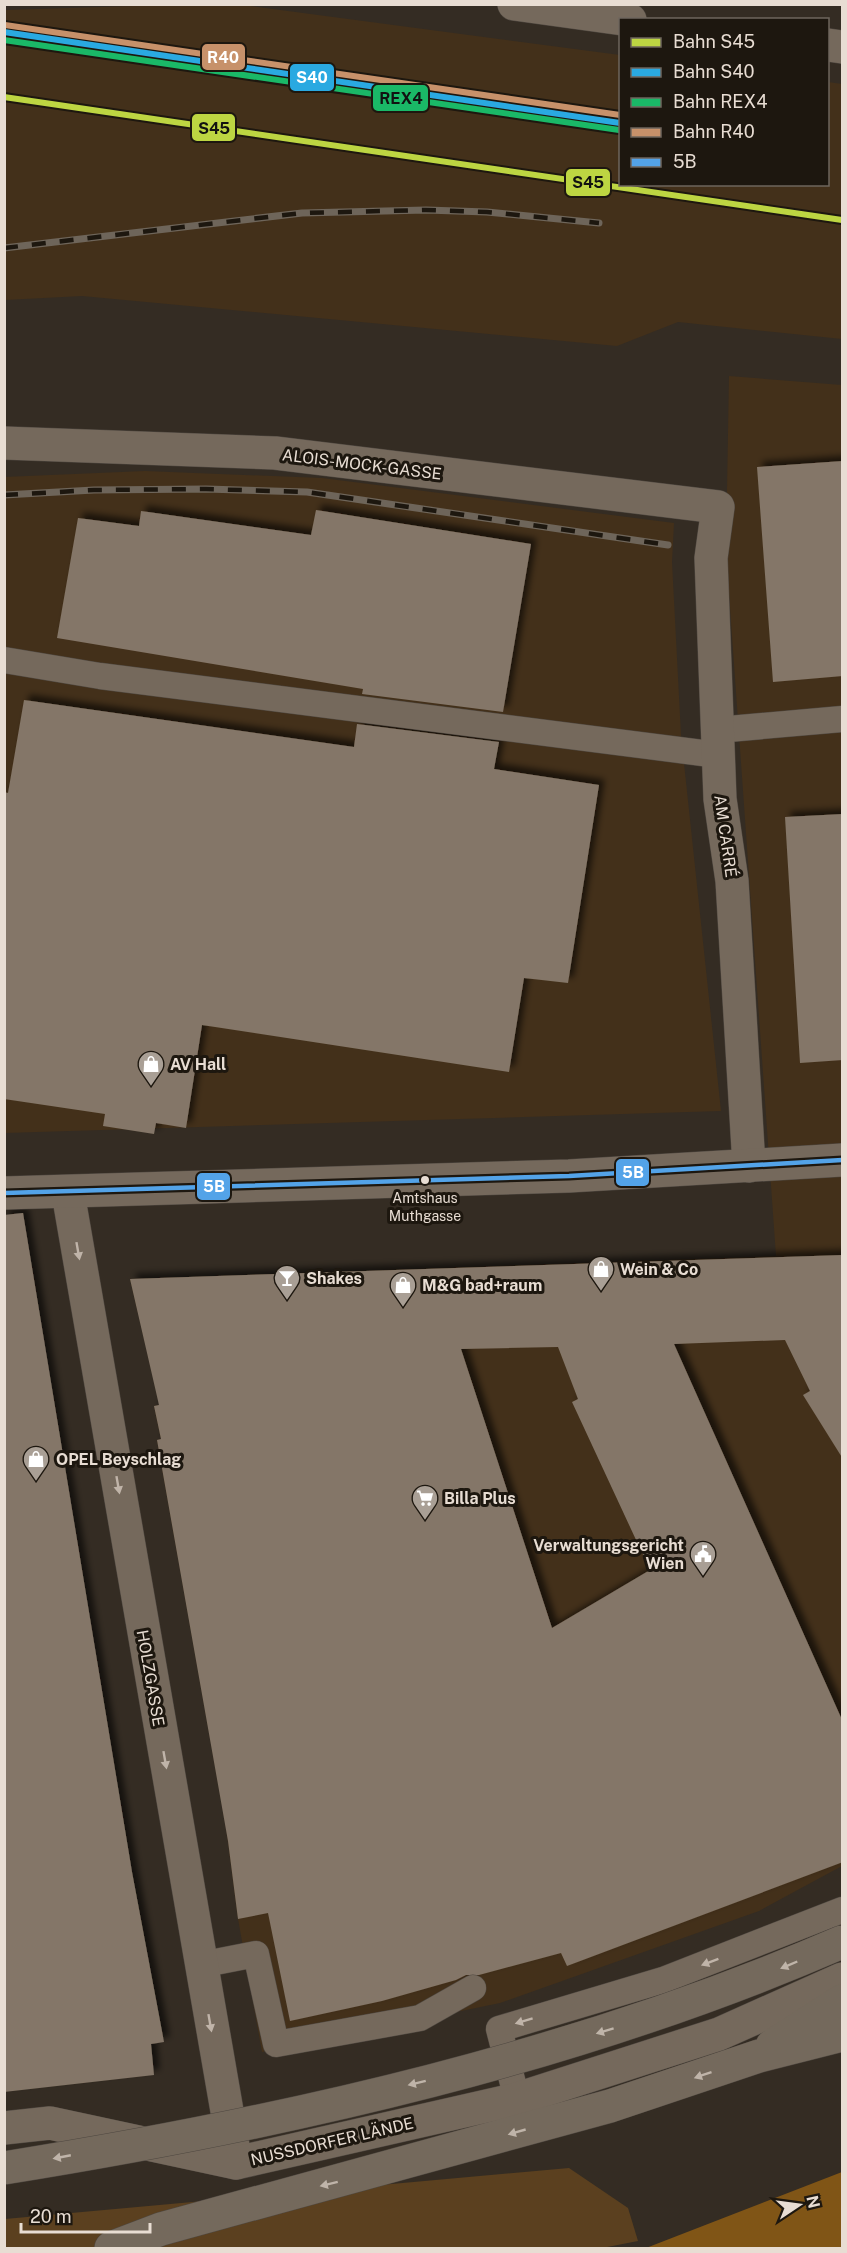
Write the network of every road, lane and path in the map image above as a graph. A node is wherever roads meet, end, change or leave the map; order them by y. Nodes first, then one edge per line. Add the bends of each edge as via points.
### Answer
1 (514, 4) edge
2 (619, 18) edge
3 (4, 443) edge
4 (718, 507) joint
5 (4, 660) edge
6 (843, 719) edge
7 (718, 742) junction
8 (843, 1160) edge
9 (748, 1166) junction
10 (4, 1193) edge
11 (68, 1193) junction
12 (843, 1910) edge
13 (843, 1942) edge
14 (200, 1965) junction
15 (843, 1979) edge
16 (473, 1988) dead end
17 (843, 2001) edge
18 (843, 2035) edge
19 (759, 2056) junction
20 (517, 2099) junction
21 (4, 2128) edge
22 (236, 2163) junction
23 (4, 2168) edge
24 (111, 2248) edge

1 - 2 street
3 - 4 street, ALOIS-MOCK-GASSE via 275,453
4 - 7 street, AM CARRÉ via 711,558
5 - 7 lane via 111,678
6 - 7 lane
7 - 9 street, AM CARRÉ via 720,799 732,881
8 - 9 street
9 - 11 street via 547,1177
10 - 11 street
11 -> 14 street, HOLZGASSE
12 -> 20 lane via 663,1980 499,2029
13 -> 23 highway, bridge via 668,2011 521,2057 302,2112
14 - 16 lane via 256,1954 276,2044 420,2018
14 -> 22 street, HOLZGASSE
15 - 20 street, NUSSDORFER LÄNDE via 719,2034
17 - 19 highway
18 - 19 highway
19 -> 24 highway via 610,2106 160,2229
20 - 22 street, NUSSDORFER LÄNDE
21 - 22 street, NUSSDORFER LÄNDE via 50,2123

